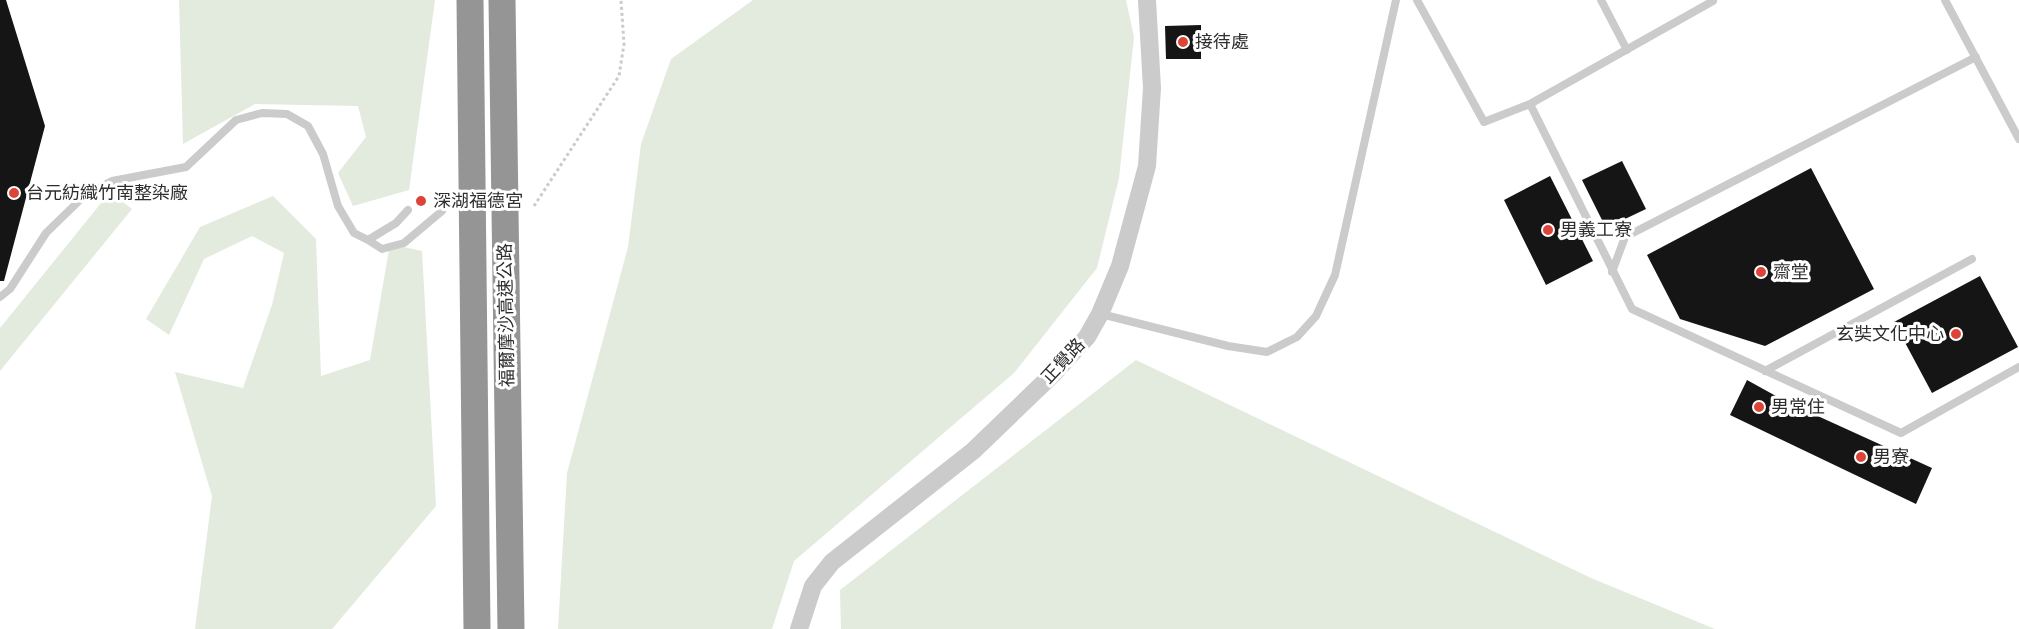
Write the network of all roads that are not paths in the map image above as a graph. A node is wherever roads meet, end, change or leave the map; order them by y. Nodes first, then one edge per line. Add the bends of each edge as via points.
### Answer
1 (470, 0) edge
2 (502, 0) edge
3 (1147, 0) edge
4 (1396, 0) edge
5 (1417, 0) edge
6 (1600, 0) edge
7 (1945, 0) edge
8 (1713, 2) dead end
9 (1627, 50) junction
10 (1976, 57) junction
11 (1530, 104) junction
12 (2019, 139) edge
13 (408, 210) dead end
14 (442, 211) dead end
15 (368, 240) junction
16 (1972, 259) dead end
17 (1612, 272) junction
18 (0, 297) edge
19 (1100, 314) junction
20 (2019, 367) edge
21 (1765, 371) junction
22 (477, 629) edge
23 (510, 629) edge
24 (799, 629) edge

1 - 22 highway, 福爾摩沙高速公路
2 - 23 highway, 福爾摩沙高速公路
3 - 19 street, 正覺路 via 1152,88 1147,166 1120,266
4 - 19 lane via 1335,275 1316,316 1297,337 1267,352
5 - 11 lane via 1484,123
6 - 9 lane
7 - 10 lane
8 - 9 lane
9 - 11 lane
10 - 12 lane
10 - 17 lane via 1625,237
11 - 17 lane
13 - 15 lane via 396,223
14 - 15 lane via 404,243 382,249
15 - 18 lane via 354,233 338,206 323,154 308,126 287,114 262,113 236,120 186,167 112,181 84,196 46,233 10,289
16 - 21 lane
17 - 21 lane via 1632,309
19 - 24 street, 正覺路 via 1087,337 1053,374 973,451 832,562 813,586
20 - 21 lane via 1901,433

